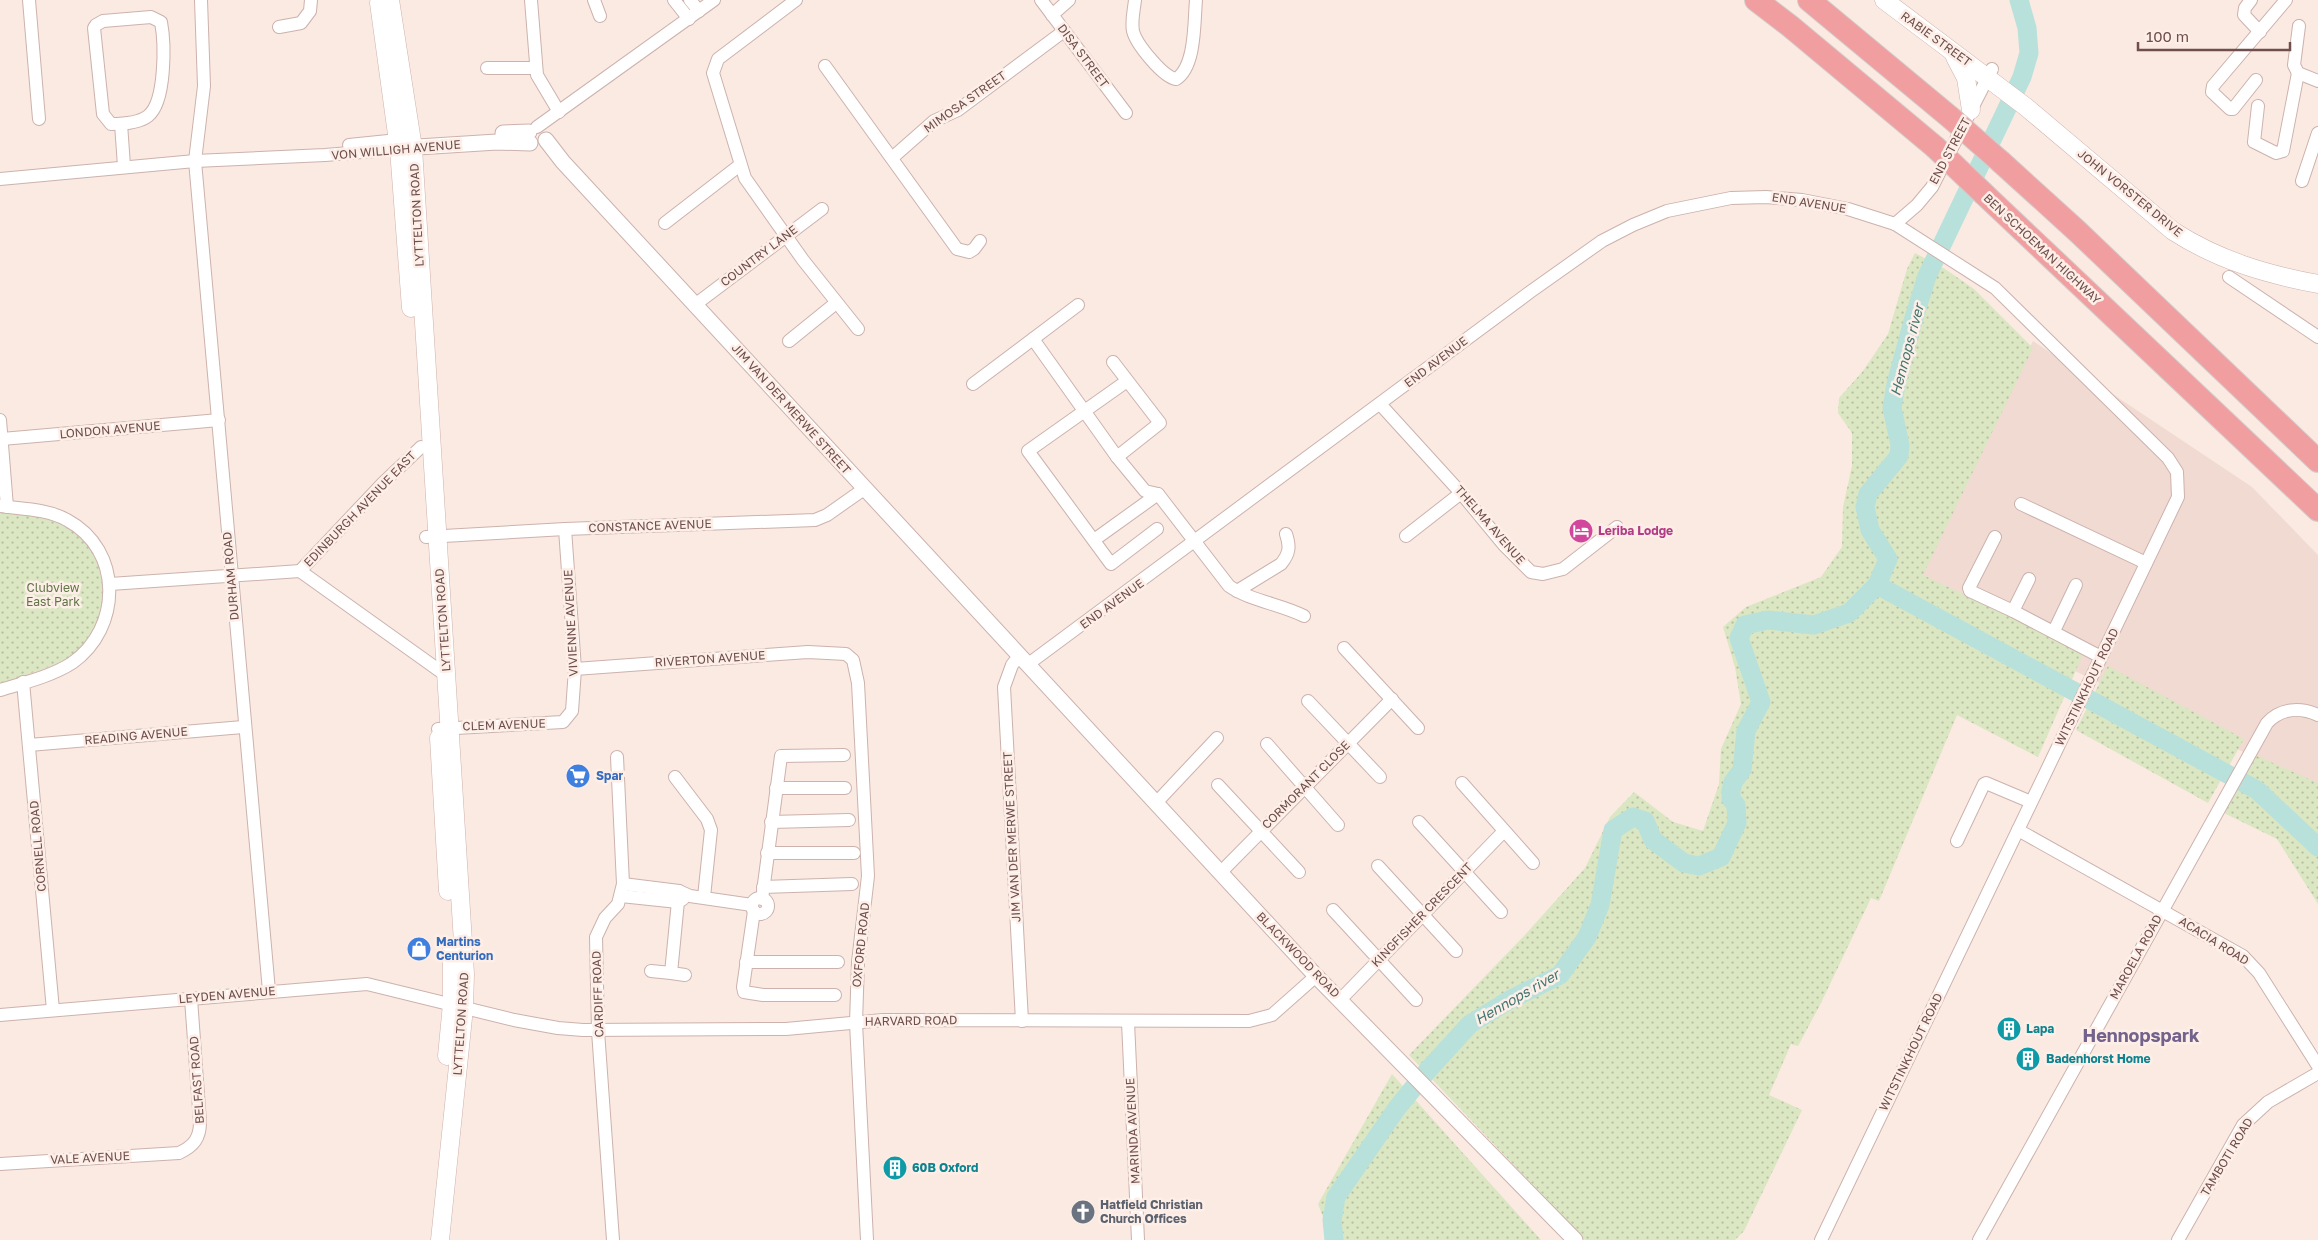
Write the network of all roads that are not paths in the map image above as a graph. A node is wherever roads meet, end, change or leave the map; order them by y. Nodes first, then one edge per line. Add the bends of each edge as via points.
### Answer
1 (29, 0) edge
2 (201, 0) edge
3 (311, 0) edge
4 (379, 0) edge
5 (390, 0) edge
6 (532, 0) edge
7 (594, 0) edge
8 (674, 0) edge
9 (690, 0) edge
10 (714, 0) edge
11 (796, 0) edge
12 (1041, 0) edge
13 (1069, 0) edge
14 (1135, 0) edge
15 (1196, 0) edge
16 (1756, 0) edge
17 (1809, 0) edge
18 (1884, 0) edge
19 (1897, 0) edge
20 (2251, 0) edge
21 (2286, 0) edge
22 (694, 15) junction
23 (1052, 15) junction
24 (600, 16) dead end
25 (2299, 26) dead end
26 (279, 27) dead end
27 (1064, 31) junction
28 (2260, 32) junction
29 (1946, 46) junction
30 (825, 66) dead end
31 (487, 68) dead end
32 (535, 68) junction
33 (2298, 72) junction
34 (1996, 78) junction
35 (2256, 80) dead end
36 (2318, 81) edge
37 (2028, 103) junction
38 (2258, 106) dead end
39 (1126, 112) dead end
40 (557, 114) junction
41 (1961, 114) junction
42 (39, 119) dead end
43 (121, 124) junction
44 (2318, 133) edge
45 (538, 137) junction
46 (405, 144) junction
47 (892, 158) junction
48 (194, 160) junction
49 (124, 166) junction
50 (740, 166) junction
51 (0, 179) edge
52 (2302, 181) dead end
53 (822, 209) dead end
54 (665, 223) dead end
55 (1895, 224) junction
56 (786, 236) junction
57 (980, 241) dead end
58 (2229, 277) dead end
59 (2318, 279) edge
60 (2318, 284) edge
61 (836, 303) junction
62 (696, 304) junction
63 (1078, 305) dead end
64 (858, 329) dead end
65 (2318, 337) edge
66 (1033, 339) junction
67 (789, 341) dead end
68 (1113, 362) dead end
69 (1127, 381) junction
70 (973, 384) dead end
71 (1380, 404) junction
72 (1084, 411) junction
73 (0, 420) edge
74 (219, 420) junction
75 (2, 439) junction
76 (421, 447) junction
77 (1117, 457) junction
78 (2318, 461) edge
79 (864, 489) junction
80 (1461, 493) junction
81 (1158, 494) junction
82 (2021, 504) dead end
83 (4, 507) edge
84 (2318, 510) edge
85 (1617, 527) dead end
86 (565, 529) junction
87 (1158, 529) dead end
88 (1286, 534) dead end
89 (432, 536) junction
90 (1406, 536) dead end
91 (1995, 537) dead end
92 (1094, 540) junction
93 (1195, 543) junction
94 (2146, 563) junction
95 (300, 571) junction
96 (230, 575) junction
97 (2029, 579) dead end
98 (110, 584) junction
99 (2076, 585) dead end
100 (1237, 591) junction
101 (2013, 611) junction
102 (1304, 616) dead end
103 (2054, 631) junction
104 (1344, 648) dead end
105 (846, 654) joint
106 (2100, 658) junction
107 (1023, 661) junction
108 (575, 669) junction
109 (441, 672) junction
110 (23, 682) junction
111 (0, 690) edge
112 (1392, 699) junction
113 (1308, 701) dead end
114 (2318, 715) edge
115 (568, 717) joint
116 (243, 727) junction
117 (444, 728) junction
118 (1418, 728) dead end
119 (1217, 738) dead end
120 (1348, 743) junction
121 (1268, 744) dead end
122 (29, 745) junction
123 (844, 755) dead end
124 (617, 756) dead end
125 (675, 777) dead end
126 (1380, 777) dead end
127 (1462, 783) dead end
128 (1218, 785) dead end
129 (776, 788) junction
130 (845, 788) dead end
131 (1305, 788) junction
132 (2031, 802) junction
133 (1156, 803) junction
134 (849, 820) dead end
135 (771, 822) junction
136 (1419, 822) dead end
137 (1338, 825) dead end
138 (2018, 830) junction
139 (1260, 831) junction
140 (1504, 831) junction
141 (1957, 841) dead end
142 (767, 853) junction
143 (854, 853) dead end
144 (1533, 863) dead end
145 (1378, 866) dead end
146 (1221, 872) junction
147 (1299, 872) dead end
148 (1464, 873) junction
149 (852, 884) dead end
150 (622, 890) junction
151 (682, 896) junction
152 (704, 897) junction
153 (758, 900) junction
154 (1333, 910) dead end
155 (2161, 910) junction
156 (1502, 912) dead end
157 (1424, 916) junction
158 (1456, 951) dead end
159 (1380, 959) junction
160 (746, 962) junction
161 (838, 962) dead end
162 (651, 971) dead end
163 (671, 973) junction
164 (686, 975) dead end
165 (1316, 976) junction
166 (268, 992) junction
167 (835, 995) dead end
168 (191, 998) junction
169 (1340, 1000) junction
170 (1416, 1000) dead end
171 (458, 1006) junction
172 (53, 1010) junction
173 (0, 1015) edge
174 (1022, 1021) junction
175 (1128, 1022) junction
176 (856, 1023) junction
177 (598, 1031) junction
178 (2318, 1066) edge
179 (2318, 1073) edge
180 (179, 1153) joint
181 (0, 1164) edge
182 (429, 1240) edge
183 (440, 1240) edge
184 (613, 1240) edge
185 (867, 1240) edge
186 (1138, 1240) edge
187 (1575, 1240) edge
188 (1821, 1240) edge
189 (1979, 1240) edge
190 (2178, 1240) edge

1 - 42 street
2 - 48 street, DURHAM ROAD via 204,86
3 - 26 street via 310,11 301,23
4 - 46 main road, LYTTELTON ROAD
5 - 46 main road, LYTTELTON ROAD
6 - 32 street
7 - 24 street
8 - 22 street
9 - 22 street
10 - 22 street
11 - 50 street via 725,53 714,65
12 - 23 street, DISA STREET
13 - 23 street
14 - 15 street via 1134,34 1164,74 1176,79 1185,70 1191,55
16 - 84 highway, BEN SCHOEMAN HIGHWAY, bridge via 1935,147
17 - 41 highway
18 - 29 main road, RABIE STREET
19 - 34 main road, RABIE STREET
20 - 28 street via 2244,15
21 - 28 street
22 - 40 street
23 - 27 street, DISA STREET
25 - 33 street via 2294,65
27 - 39 street, DISA STREET
27 - 47 street, MIMOSA STREET via 958,110 934,121
28 - 35 street via 2213,86 2212,92 2233,109
29 - 34 main road, RABIE STREET
29 - 41 main road via 1966,78
30 - 47 street
31 - 32 street
32 - 40 street
33 - 36 street
33 - 38 street via 2283,151 2276,153 2254,142
34 - 37 main road, JOHN VORSTER DRIVE
34 - 41 street, END STREET
37 - 59 main road, JOHN VORSTER DRIVE via 2175,228 2240,260
37 - 60 main road, JOHN VORSTER DRIVE via 2155,218 2193,244 2260,272
40 - 45 street
41 - 55 street, END STREET via 1932,187
41 - 78 highway, bridge via 2001,162
43 - 43 street via 111,124 103,114 94,28 103,21 150,17 161,22 163,32 158,102 142,120
43 - 49 street
44 - 52 street
45 - 46 street, VON WILLIGH AVENUE via 497,142
45 - 62 street, JIM VAN DER MERWE STREET
46 - 48 street, VON WILLIGH AVENUE via 325,155
46 - 76 main road, LYTTELTON ROAD
46 - 89 main road, LYTTELTON ROAD
47 - 57 street via 957,249 969,252
48 - 49 street, VON WILLIGH AVENUE
48 - 74 street, DURHAM ROAD
49 - 51 street, VON WILLIGH AVENUE
50 - 54 street
50 - 56 street via 750,187
53 - 56 street, COUNTRY LANE
55 - 71 street, END AVENUE via 1848,209 1766,197 1731,198 1667,211 1602,241
55 - 94 street, WITSTINKHOUT ROAD via 1950,257 2008,299 2173,464 2179,480 2178,497
56 - 61 street
56 - 62 street, COUNTRY LANE
58 - 65 street
61 - 64 street
61 - 67 street
62 - 79 street, JIM VAN DER MERWE STREET
63 - 66 street
66 - 70 street
66 - 72 street
68 - 69 street
69 - 72 street
69 - 77 street via 1160,423
71 - 80 street, THELMA AVENUE
71 - 93 street, END AVENUE
72 - 77 street
72 - 92 street via 1028,451
73 - 75 street
74 - 75 street, LONDON AVENUE
74 - 96 street, DURHAM ROAD
75 - 83 street
76 - 89 main road, LYTTELTON ROAD
76 - 95 street, EDINBURGH AVENUE EAST
77 - 81 street via 1144,491
79 - 86 street, CONSTANCE AVENUE via 815,520
79 - 107 street, JIM VAN DER MERWE STREET
80 - 85 street, THELMA AVENUE via 1504,545 1537,574 1563,569
80 - 90 street
81 - 92 street
81 - 93 street
82 - 94 street
83 - 98 street via 58,515 82,530 95,543 105,562
86 - 89 street, CONSTANCE AVENUE
86 - 108 street, VIVIENNE AVENUE
87 - 92 street via 1111,564
88 - 100 street via 1289,544 1287,557 1281,564
89 - 109 main road, LYTTELTON ROAD
91 - 101 street via 1969,588
93 - 100 street
93 - 107 street, END AVENUE
94 - 106 street, WITSTINKHOUT ROAD
95 - 96 street
95 - 109 street
96 - 98 street
96 - 116 street, DURHAM ROAD
97 - 101 street
98 - 110 street via 106,617 93,643 70,664
99 - 103 street
100 - 102 street
101 - 103 street
103 - 106 street
104 - 112 street
105 - 108 street, RIVERTON AVENUE via 808,652
105 - 176 street, OXFORD ROAD via 853,660 858,683 868,857
106 - 132 street, WITSTINKHOUT ROAD
107 - 133 street, BLACKWOOD ROAD
107 - 174 street, JIM VAN DER MERWE STREET via 1012,665 1004,687
108 - 115 street, VIVIENNE AVENUE via 574,703
109 - 117 main road, LYTTELTON ROAD
110 - 111 street
110 - 122 street, CORNELL ROAD
112 - 118 street
112 - 120 street, CORMORANT CLOSE
113 - 120 street
114 - 155 street, MAROELA ROAD via 2294,710 2275,715 2267,723
115 - 117 street, CLEM AVENUE via 563,722 551,724
116 - 122 street, READING AVENUE
116 - 166 street, DURHAM ROAD
117 - 171 main road, LYTTELTON ROAD via 453,965
119 - 133 street
120 - 126 street
120 - 131 street, CORMORANT CLOSE
121 - 131 street
122 - 172 street, CORNELL ROAD
123 - 129 street via 785,754 780,759
124 - 150 street
125 - 152 street via 707,819 711,830
127 - 140 street
128 - 139 street
129 - 130 street
129 - 135 street
131 - 137 street
131 - 139 street, CORMORANT CLOSE
132 - 138 street, WITSTINKHOUT ROAD
132 - 141 street via 1984,784
133 - 146 street, BLACKWOOD ROAD
134 - 135 street
135 - 142 street
136 - 148 street
138 - 155 street, ACACIA ROAD
138 - 188 street, WITSTINKHOUT ROAD
139 - 146 street, CORMORANT CLOSE
139 - 147 street
140 - 144 street
140 - 148 street, KINGFISHER CRESCENT
142 - 143 street
142 - 153 street
145 - 157 street
146 - 165 street, BLACKWOOD ROAD
148 - 156 street
148 - 157 street, KINGFISHER CRESCENT
149 - 153 street
150 - 151 street
150 - 177 street, CARDIFF ROAD via 596,937
151 - 152 street
151 - 163 street
152 - 153 street
153 - 160 street
154 - 159 street
155 - 178 street, ACACIA ROAD via 2252,964
155 - 189 street, MAROELA ROAD
157 - 158 street
157 - 159 street, KINGFISHER CRESCENT
159 - 169 street, KINGFISHER CRESCENT
159 - 170 street
160 - 161 street
160 - 167 street via 743,986 747,994
162 - 163 street
163 - 164 street
165 - 169 street, BLACKWOOD ROAD
165 - 175 street, HARVARD ROAD via 1279,1009 1261,1019
166 - 168 street, LEYDEN AVENUE
166 - 171 street, LEYDEN AVENUE via 367,984
168 - 172 street, LEYDEN AVENUE
168 - 180 street, BELFAST ROAD via 200,1131 190,1148
169 - 187 street, BLACKWOOD ROAD
171 - 177 street, HARVARD ROAD via 558,1028
171 - 182 main road, LYTTELTON ROAD
171 - 183 main road, LYTTELTON ROAD
172 - 173 street, LEYDEN AVENUE
174 - 175 street, HARVARD ROAD
174 - 176 street, HARVARD ROAD via 884,1020
175 - 186 street, MARINDA AVENUE
176 - 177 street, HARVARD ROAD via 786,1029
176 - 185 street, OXFORD ROAD
177 - 184 street, CARDIFF ROAD
179 - 190 street, TAMBOTI ROAD via 2268,1102 2243,1125
180 - 181 street, VALE AVENUE

